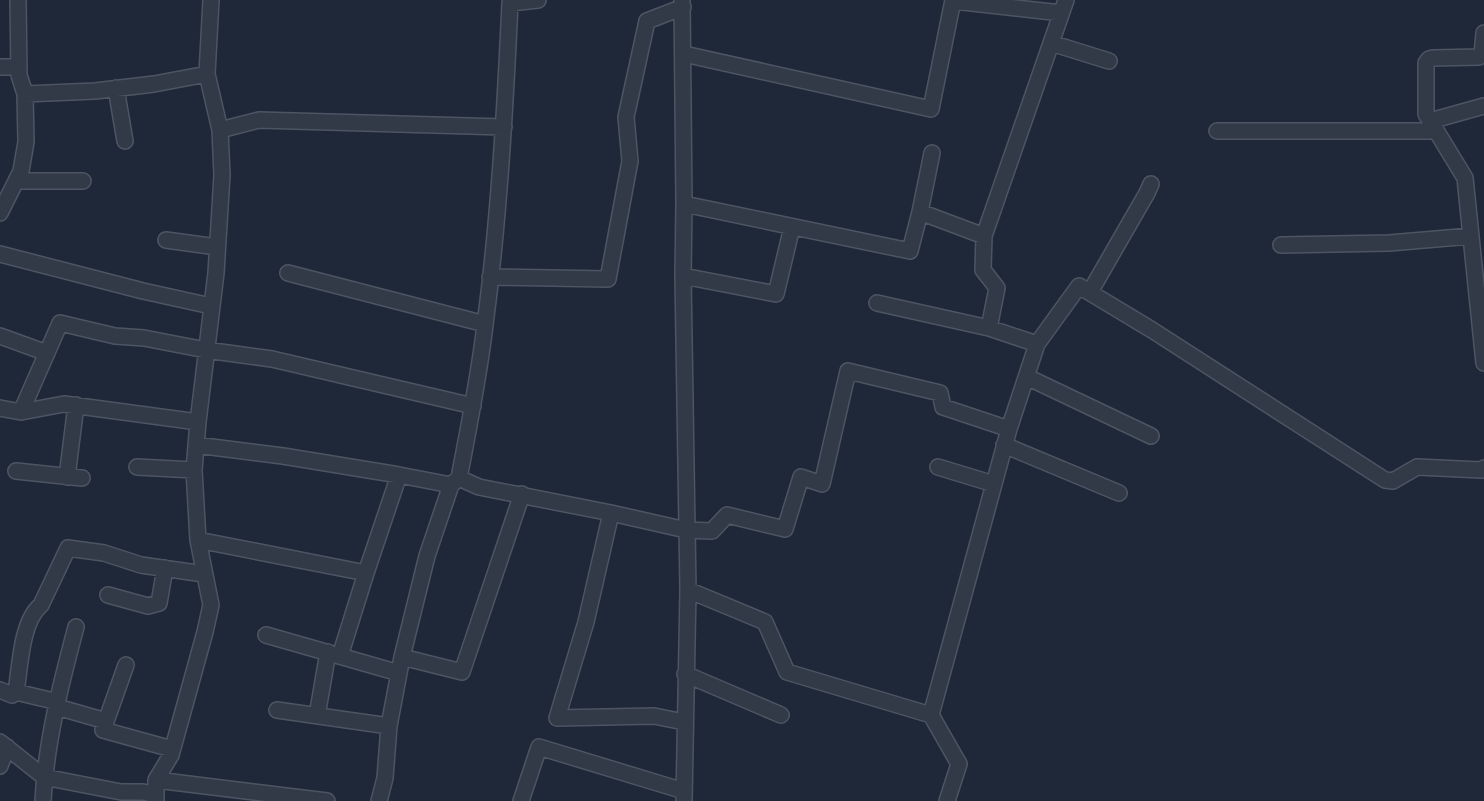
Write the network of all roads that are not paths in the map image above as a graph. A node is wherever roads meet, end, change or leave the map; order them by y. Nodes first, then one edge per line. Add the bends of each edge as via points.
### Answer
1 (18, 0) edge
2 (211, 0) edge
3 (538, 0) edge
4 (954, 0) edge
5 (682, 3) edge
6 (1064, 7) edge
7 (1484, 34) edge
8 (1051, 43) junction
9 (684, 54) junction
10 (1109, 61) dead end
11 (0, 67) edge
12 (19, 67) junction
13 (207, 74) junction
14 (116, 88) junction
15 (25, 94) junction
16 (1484, 106) edge
17 (1433, 126) junction
18 (504, 127) junction
19 (220, 130) junction
20 (1217, 131) dead end
21 (125, 140) dead end
22 (932, 153) dead end
23 (16, 181) junction
24 (83, 181) dead end
25 (1151, 184) dead end
26 (684, 204) junction
27 (920, 212) junction
28 (0, 213) edge
29 (792, 226) junction
30 (984, 236) junction
31 (1471, 236) junction
32 (166, 240) dead end
33 (1281, 245) dead end
34 (217, 247) junction
35 (0, 254) edge
36 (288, 273) dead end
37 (683, 276) junction
38 (490, 277) junction
39 (1090, 292) junction
40 (877, 302) dead end
41 (211, 306) junction
42 (485, 324) junction
43 (989, 328) junction
44 (0, 336) edge
45 (1037, 344) junction
46 (206, 350) junction
47 (47, 353) junction
48 (1484, 363) edge
49 (1027, 377) junction
50 (76, 405) junction
51 (473, 406) junction
52 (0, 408) edge
53 (21, 412) junction
54 (198, 422) junction
55 (1009, 429) junction
56 (1151, 436) dead end
57 (196, 444) junction
58 (1004, 445) junction
59 (137, 467) dead end
60 (938, 467) dead end
61 (1484, 468) edge
62 (194, 470) junction
63 (16, 471) dead end
64 (400, 475) junction
65 (455, 482) junction
66 (994, 484) junction
67 (1119, 493) dead end
68 (522, 494) junction
69 (611, 513) junction
70 (686, 530) junction
71 (198, 540) junction
72 (165, 568) junction
73 (366, 573) junction
74 (204, 574) junction
75 (688, 590) junction
76 (108, 595) dead end
77 (76, 627) dead end
78 (266, 635) dead end
79 (334, 654) junction
80 (402, 657) junction
81 (126, 665) dead end
82 (399, 673) junction
83 (686, 674) junction
84 (0, 690) edge
85 (16, 692) junction
86 (58, 704) junction
87 (276, 710) dead end
88 (780, 715) dead end
89 (931, 715) junction
90 (317, 716) junction
91 (106, 722) junction
92 (684, 722) junction
93 (388, 726) junction
94 (4, 744) edge
95 (172, 750) junction
96 (0, 766) edge
97 (44, 777) junction
98 (156, 792) edge
99 (684, 796) edge
100 (43, 801) edge
101 (327, 801) edge
102 (379, 801) edge
103 (521, 801) edge
104 (947, 801) edge

1 - 12 street
2 - 13 street
3 - 18 street via 510,4
4 - 6 street
4 - 9 street via 931,109
5 - 9 street
5 - 38 street via 647,22 626,117 630,161 608,279
6 - 8 street
7 - 17 street via 1482,55 1434,58 1426,63 1426,114
8 - 10 street
8 - 30 street
9 - 26 street
11 - 12 street
12 - 15 street
13 - 14 street
13 - 19 street
14 - 15 street
14 - 21 street
15 - 23 street via 26,142
16 - 17 street
17 - 20 street
17 - 31 street via 1465,178
18 - 19 street via 259,120
18 - 38 street
19 - 34 street via 222,175
22 - 27 street
23 - 24 street
23 - 28 street
25 - 39 street
26 - 29 street
26 - 37 street
27 - 29 street via 910,251
27 - 30 street
29 - 37 street via 776,294
30 - 43 street via 983,270 997,288
31 - 33 street via 1389,243
31 - 48 street
32 - 34 street
34 - 41 street
35 - 41 street via 143,292
36 - 42 street
37 - 70 street
38 - 42 street
39 - 45 street via 1079,286
39 - 61 street via 1385,480 1393,481 1417,467
40 - 43 street
41 - 46 street
42 - 51 street
43 - 45 street
44 - 47 street
45 - 49 street
46 - 47 street via 115,336 60,323
46 - 51 street via 272,358
46 - 54 street
47 - 53 street
49 - 55 street
49 - 56 street
50 - 53 street via 64,404
50 - 54 street
50 - 63 street via 74,478
51 - 65 street
52 - 53 street
54 - 57 street
55 - 58 street
55 - 70 street via 943,406 940,393 848,371 822,484 801,477 785,529 728,515 712,531
57 - 62 street
57 - 64 street
58 - 66 street
58 - 67 street
59 - 62 street
60 - 66 street
62 - 71 street
64 - 65 street
64 - 73 street
65 - 68 street
65 - 80 street via 427,556
66 - 89 street
68 - 69 street
68 - 80 street via 462,672
69 - 70 street
69 - 92 street via 586,622 557,718 654,716
70 - 75 street
71 - 73 street
71 - 74 street
72 - 74 street
72 - 76 street via 159,603 148,606
72 - 85 street via 68,548 24,638
73 - 79 street
74 - 95 street via 211,605
75 - 83 street
75 - 89 street via 765,622 787,672
77 - 86 street
78 - 79 street
79 - 82 street
79 - 90 street
80 - 82 street
81 - 91 street
82 - 93 street
83 - 88 street
83 - 92 street
84 - 85 street via 12,695
85 - 86 street
86 - 91 street
86 - 97 street
87 - 90 street
89 - 104 street via 959,764
90 - 93 street
91 - 95 street via 103,730
92 - 99 street
93 - 102 street via 385,778
94 - 96 street
94 - 97 street
95 - 98 street
97 - 98 street via 121,792
97 - 100 street
98 - 101 street
99 - 103 street via 540,747

